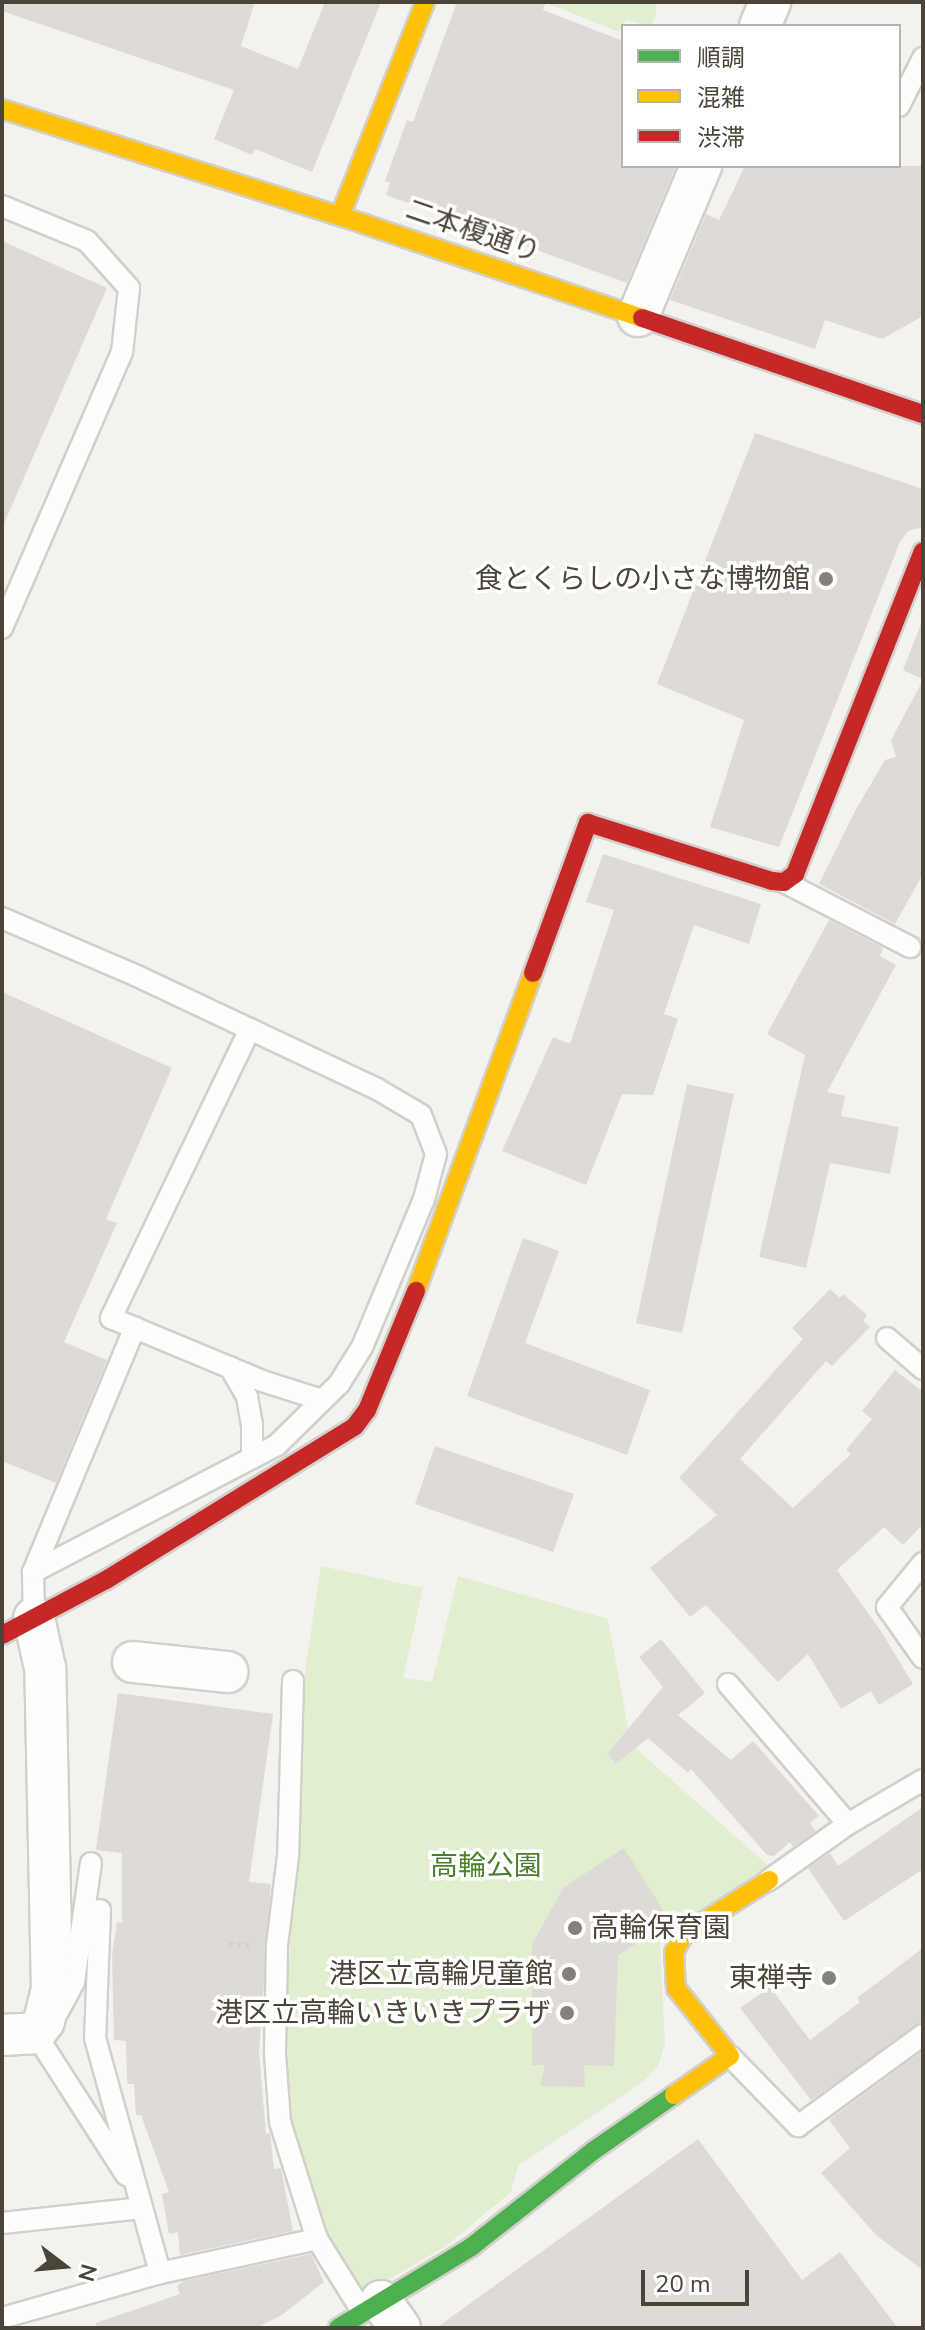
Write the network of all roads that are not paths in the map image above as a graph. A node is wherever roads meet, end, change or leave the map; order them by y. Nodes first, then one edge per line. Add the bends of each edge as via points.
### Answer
1 (425, 2) edge
2 (770, 2) edge
3 (761, 24) edge
4 (923, 58) edge
5 (901, 102) edge
6 (2, 109) edge
7 (700, 168) edge
8 (2, 206) edge
9 (340, 216) junction
10 (638, 316) junction
11 (923, 414) edge
12 (923, 551) edge
13 (2, 628) edge
14 (784, 882) junction
15 (2, 918) edge
16 (910, 947) dead end
17 (250, 1029) junction
18 (421, 1115) junction
19 (465, 1165) junction
20 (135, 1327) junction
21 (887, 1338) dead end
22 (230, 1367) junction
23 (923, 1369) edge
24 (322, 1400) junction
25 (252, 1458) junction
26 (923, 1563) edge
27 (33, 1572) junction
28 (18, 1627) edge
29 (923, 1658) edge
30 (133, 1662) dead end
31 (227, 1672) dead end
32 (293, 1681) dead end
33 (728, 1684) dead end
34 (923, 1780) edge
35 (848, 1824) junction
36 (91, 1863) dead end
37 (769, 1880) joint
38 (100, 1910) dead end
39 (27, 2030) edge
40 (923, 2035) edge
41 (730, 2056) junction
42 (140, 2202) junction
43 (2, 2223) edge
44 (317, 2239) junction
45 (160, 2273) junction
46 (381, 2313) edge
47 (2, 2318) edge
48 (338, 2328) edge

1 - 9 street
2 - 3 street
4 - 5 lane
6 - 9 street, 二本榎通り
7 - 10 street
8 - 13 lane via 87,241 129,288 122,352
9 - 10 street, 二本榎通り
10 - 11 street, 二本榎通り
12 - 14 street via 795,874
14 - 16 lane
14 - 19 street via 588,823
15 - 17 lane
17 - 18 lane
17 - 20 lane via 111,1318
18 - 19 lane
18 - 24 lane via 436,1154 424,1199 362,1347
19 - 28 street via 384,1370 355,1426 106,1580
20 - 22 lane
20 - 27 lane
21 - 23 lane
22 - 24 lane
22 - 25 lane via 247,1397
24 - 25 lane via 277,1445
25 - 27 lane
26 - 29 lane via 887,1607
27 - 28 lane
28 - 39 street via 45,1668 52,1840 52,1990
30 - 31 street
32 - 44 lane via 275,2054 280,2122
33 - 35 lane
34 - 35 lane
35 - 37 lane
36 - 39 lane via 74,1982 58,2010
37 - 41 street via 684,1934 674,1952 676,1988
38 - 42 lane via 95,2038
39 - 42 lane
40 - 41 lane via 798,2126
41 - 46 street via 593,2151
42 - 43 lane
42 - 45 lane
44 - 45 lane
44 - 46 lane
45 - 47 lane
46 - 48 street

